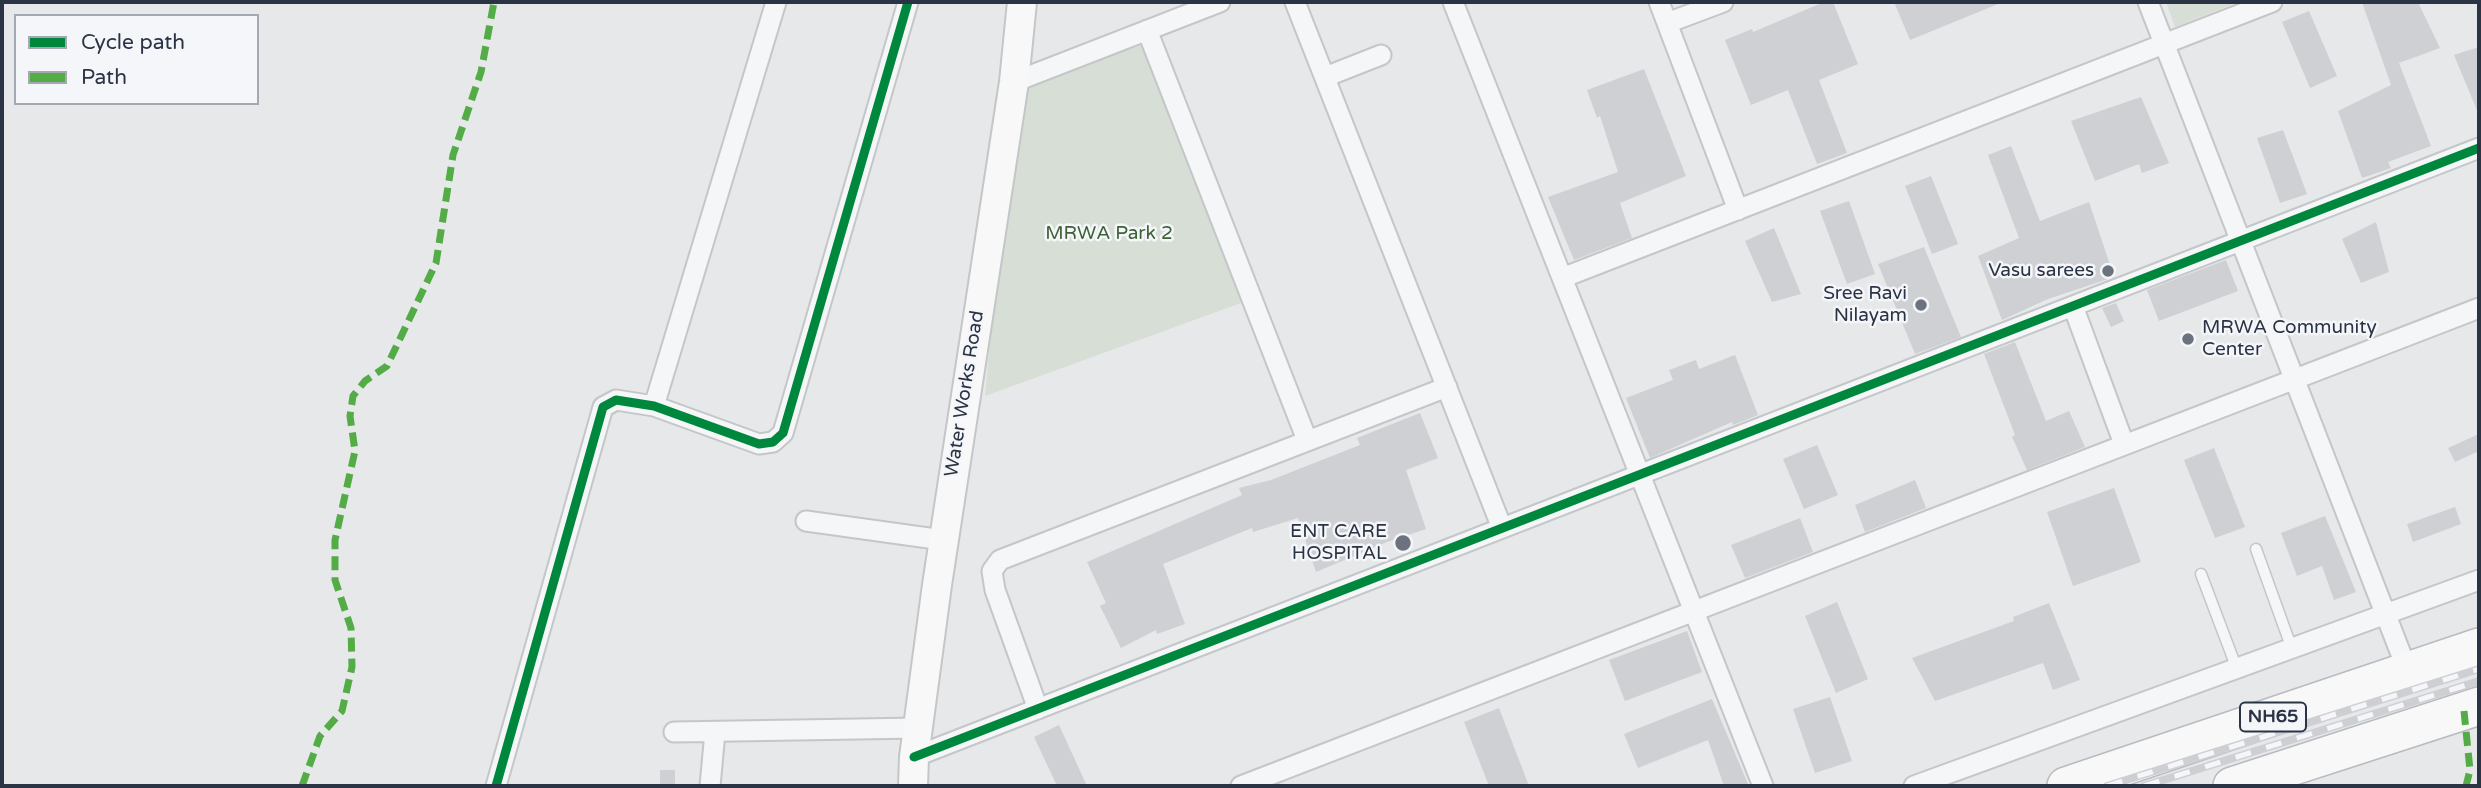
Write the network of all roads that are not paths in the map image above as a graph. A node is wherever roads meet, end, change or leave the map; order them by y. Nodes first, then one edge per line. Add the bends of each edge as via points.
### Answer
1 (776, 2) edge
2 (908, 2) edge
3 (1022, 2) edge
4 (1220, 2) edge
5 (1295, 2) edge
6 (1453, 2) edge
7 (1660, 2) edge
8 (1723, 2) edge
9 (2148, 2) edge
10 (2272, 2) edge
11 (1667, 23) junction
12 (1147, 30) junction
13 (2164, 44) junction
14 (1381, 55) dead end
15 (1325, 77) junction
16 (1014, 82) junction
17 (2479, 148) edge
18 (1738, 210) junction
19 (2241, 241) junction
20 (1562, 278) junction
21 (2073, 306) junction
22 (2479, 309) edge
23 (2296, 380) junction
24 (1447, 387) junction
25 (654, 406) junction
26 (1307, 440) junction
27 (2124, 444) junction
28 (1640, 475) junction
29 (806, 521) dead end
30 (1502, 528) junction
31 (943, 540) junction
32 (2256, 549) dead end
33 (2201, 574) dead end
34 (2479, 580) edge
35 (1695, 614) junction
36 (2387, 615) junction
37 (2479, 647) edge
38 (2292, 649) junction
39 (2237, 668) junction
40 (2408, 672) junction
41 (2479, 706) edge
42 (1038, 709) junction
43 (918, 728) junction
44 (674, 732) dead end
45 (715, 732) junction
46 (914, 757) junction
47 (495, 786) edge
48 (710, 786) edge
49 (913, 786) edge
50 (1241, 786) edge
51 (1763, 786) edge
52 (1914, 786) edge
53 (2066, 786) edge
54 (2232, 786) edge

1 - 25 street
2 - 25 street via 783,433 773,442 759,444
3 - 16 street, Water Works Road
4 - 12 street
5 - 15 street
6 - 20 street
7 - 11 street
8 - 11 street
9 - 13 street
10 - 13 street
11 - 18 street
12 - 16 street
12 - 26 street
13 - 18 street
13 - 19 street
14 - 15 street
15 - 24 street
16 - 31 street, Water Works Road
17 - 19 street
18 - 20 street
19 - 21 street
19 - 23 street
20 - 28 street
21 - 27 street
21 - 28 street
22 - 23 street
23 - 27 street
23 - 36 street
24 - 26 street
24 - 30 street
25 - 47 street via 616,400 603,407
26 - 42 street via 1000,560 992,571 995,590
27 - 35 street
28 - 30 street
28 - 35 street
29 - 31 street
30 - 42 street
31 - 43 street, Water Works Road
32 - 38 lane
33 - 39 lane
34 - 36 street
35 - 50 street
35 - 51 street
36 - 38 street
36 - 40 street
37 - 40 highway, NH65
38 - 39 street
39 - 52 street
40 - 53 highway, NH65
41 - 54 highway
42 - 46 street
43 - 45 street
43 - 46 street, Water Works Road
44 - 45 street
45 - 48 street
46 - 49 street, Water Works Road

